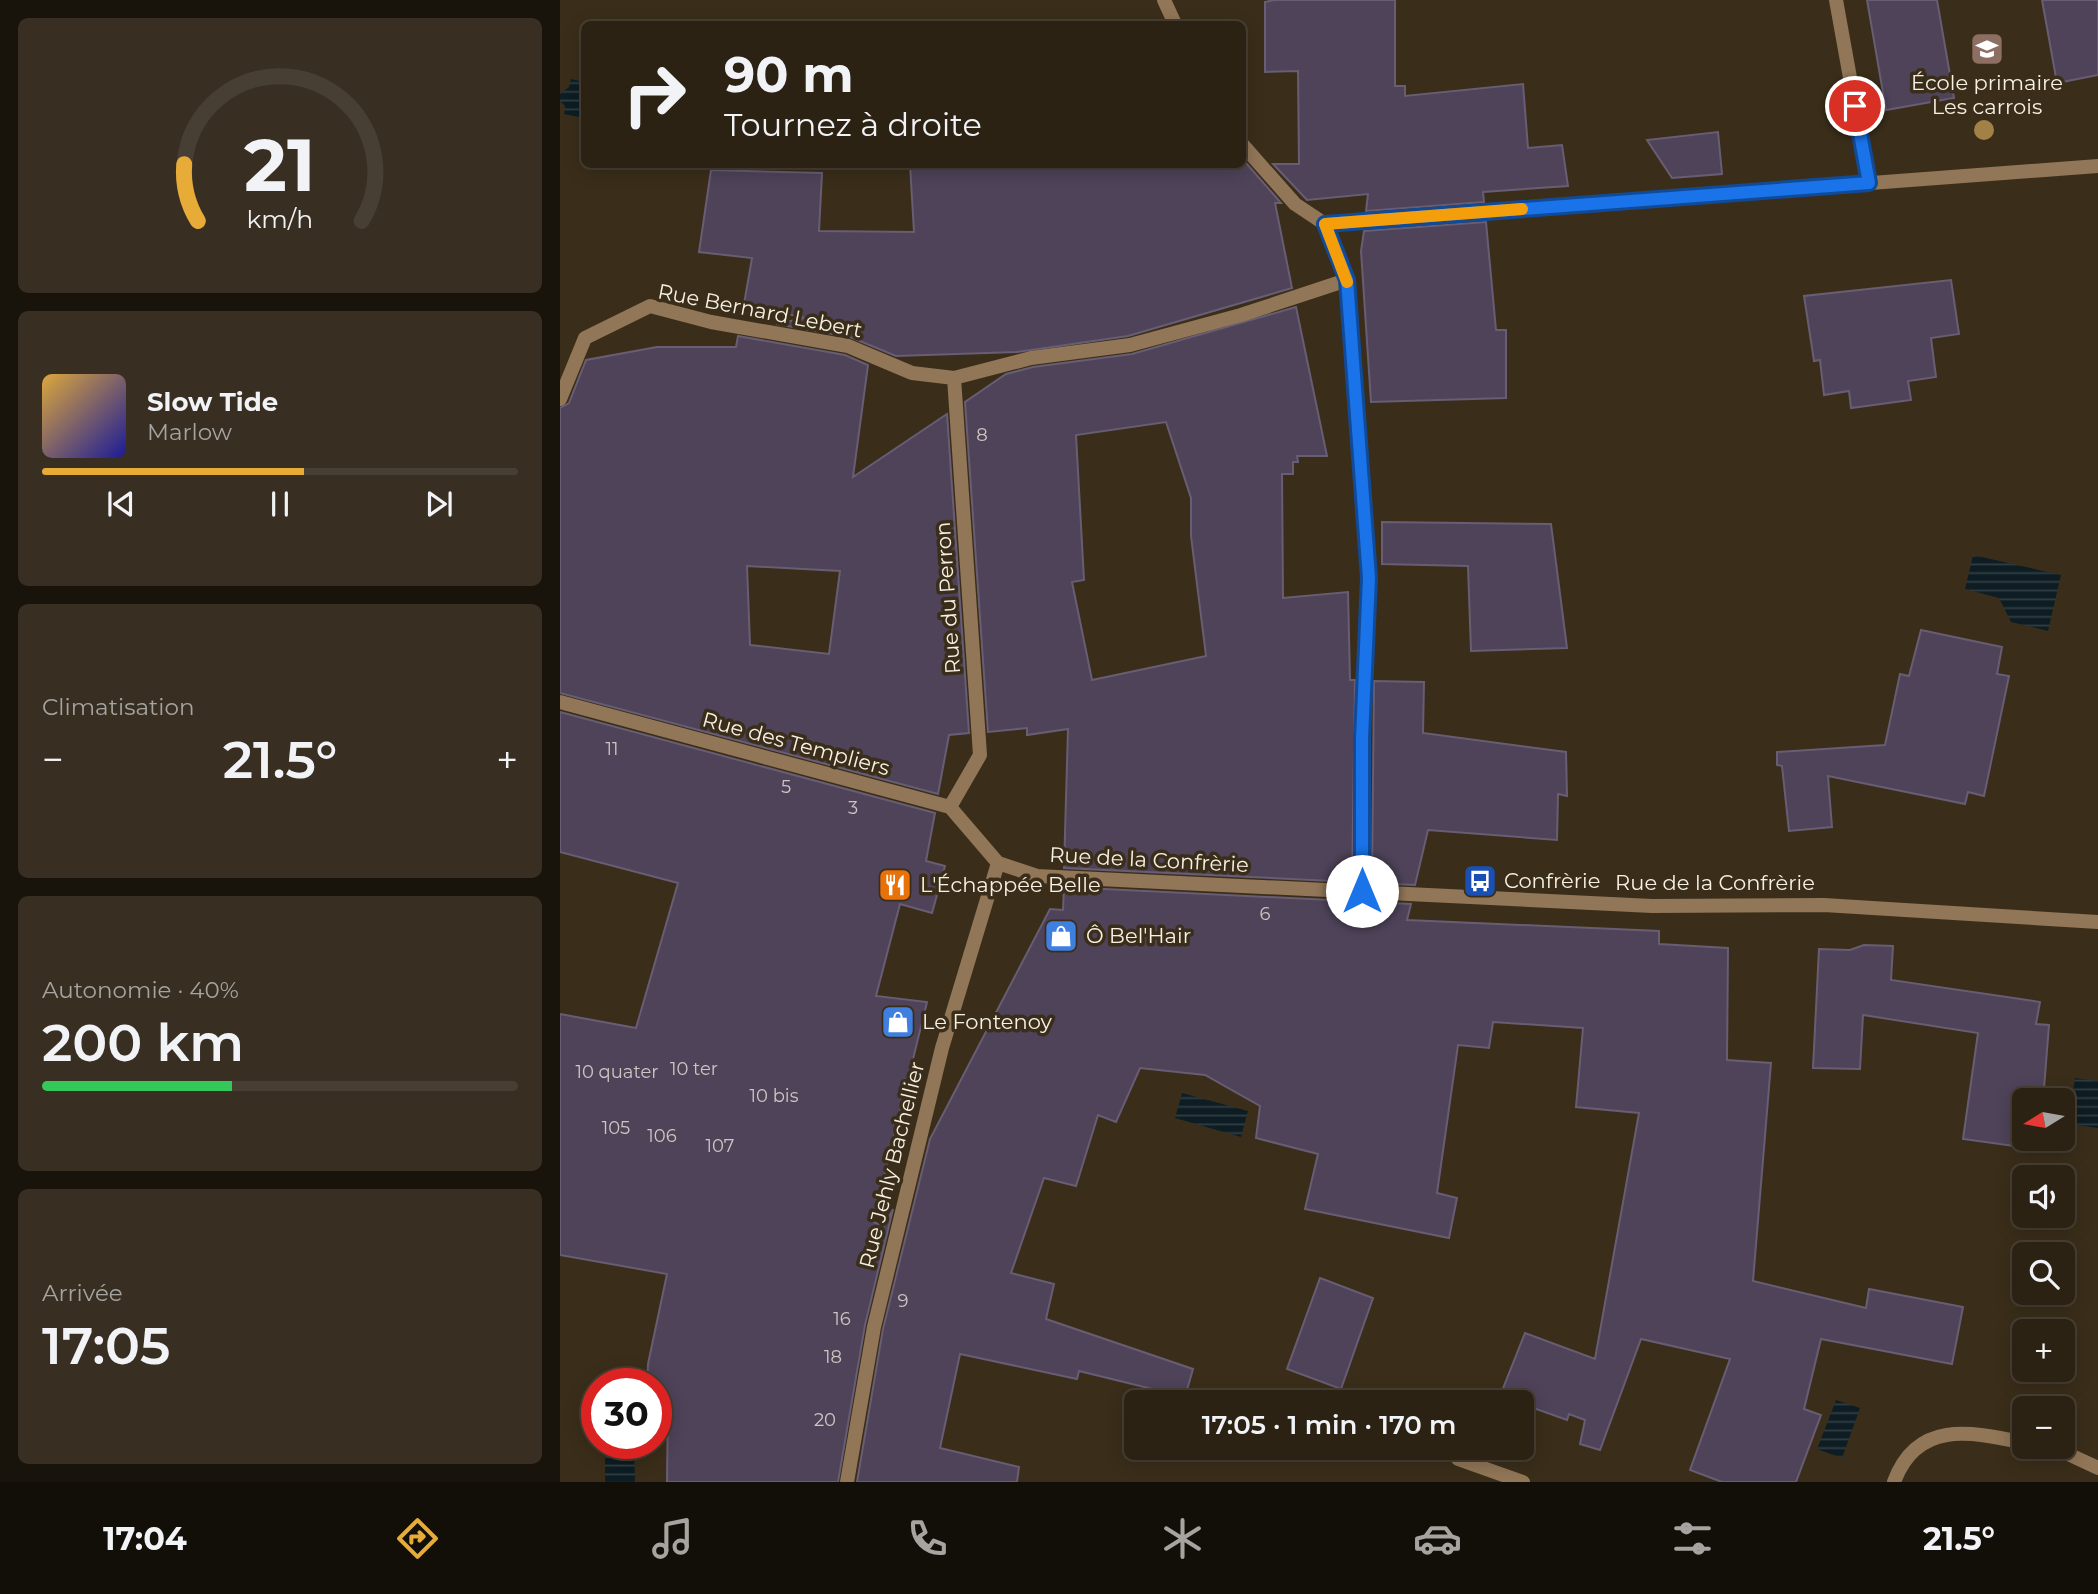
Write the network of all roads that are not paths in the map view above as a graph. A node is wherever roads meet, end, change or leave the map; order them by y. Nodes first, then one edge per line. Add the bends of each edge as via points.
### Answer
1 (1164, 0) edge
2 (1836, 0) edge
3 (1174, 21) edge
4 (1246, 149) edge
5 (2098, 166) edge
6 (1869, 183) junction
7 (1325, 224) junction
8 (1347, 280) junction
9 (954, 377) junction
10 (560, 399) edge
11 (560, 702) edge
12 (950, 807) junction
13 (998, 863) junction
14 (1362, 891) junction
15 (2098, 922) edge
16 (2012, 1441) edge
17 (2075, 1457) edge
18 (1461, 1460) edge
19 (2098, 1468) edge
20 (847, 1482) edge
21 (1523, 1482) edge
22 (1894, 1482) edge

1 - 3 street
2 - 6 street
4 - 7 street via 1295,204
5 - 6 street
6 - 7 street
7 - 8 street
8 - 9 street, Rue Bernard Lebert via 1130,345 1031,358
8 - 14 street via 1369,578
9 - 10 street, Rue Bernard Lebert via 912,373 848,346 711,322 650,306 585,338
9 - 12 street, Rue du Perron via 980,755
11 - 12 street, Rue des Templiers
12 - 13 street
13 - 14 street, Rue de la Confrèrie via 1037,876
13 - 20 street, Rue Jehly Bachellier via 935,1075 874,1327
14 - 15 street, Rue de la Confrèrie via 1652,906 1824,905
16 - 22 street via 1966,1434 1930,1438 1909,1453
17 - 19 street
18 - 21 street

